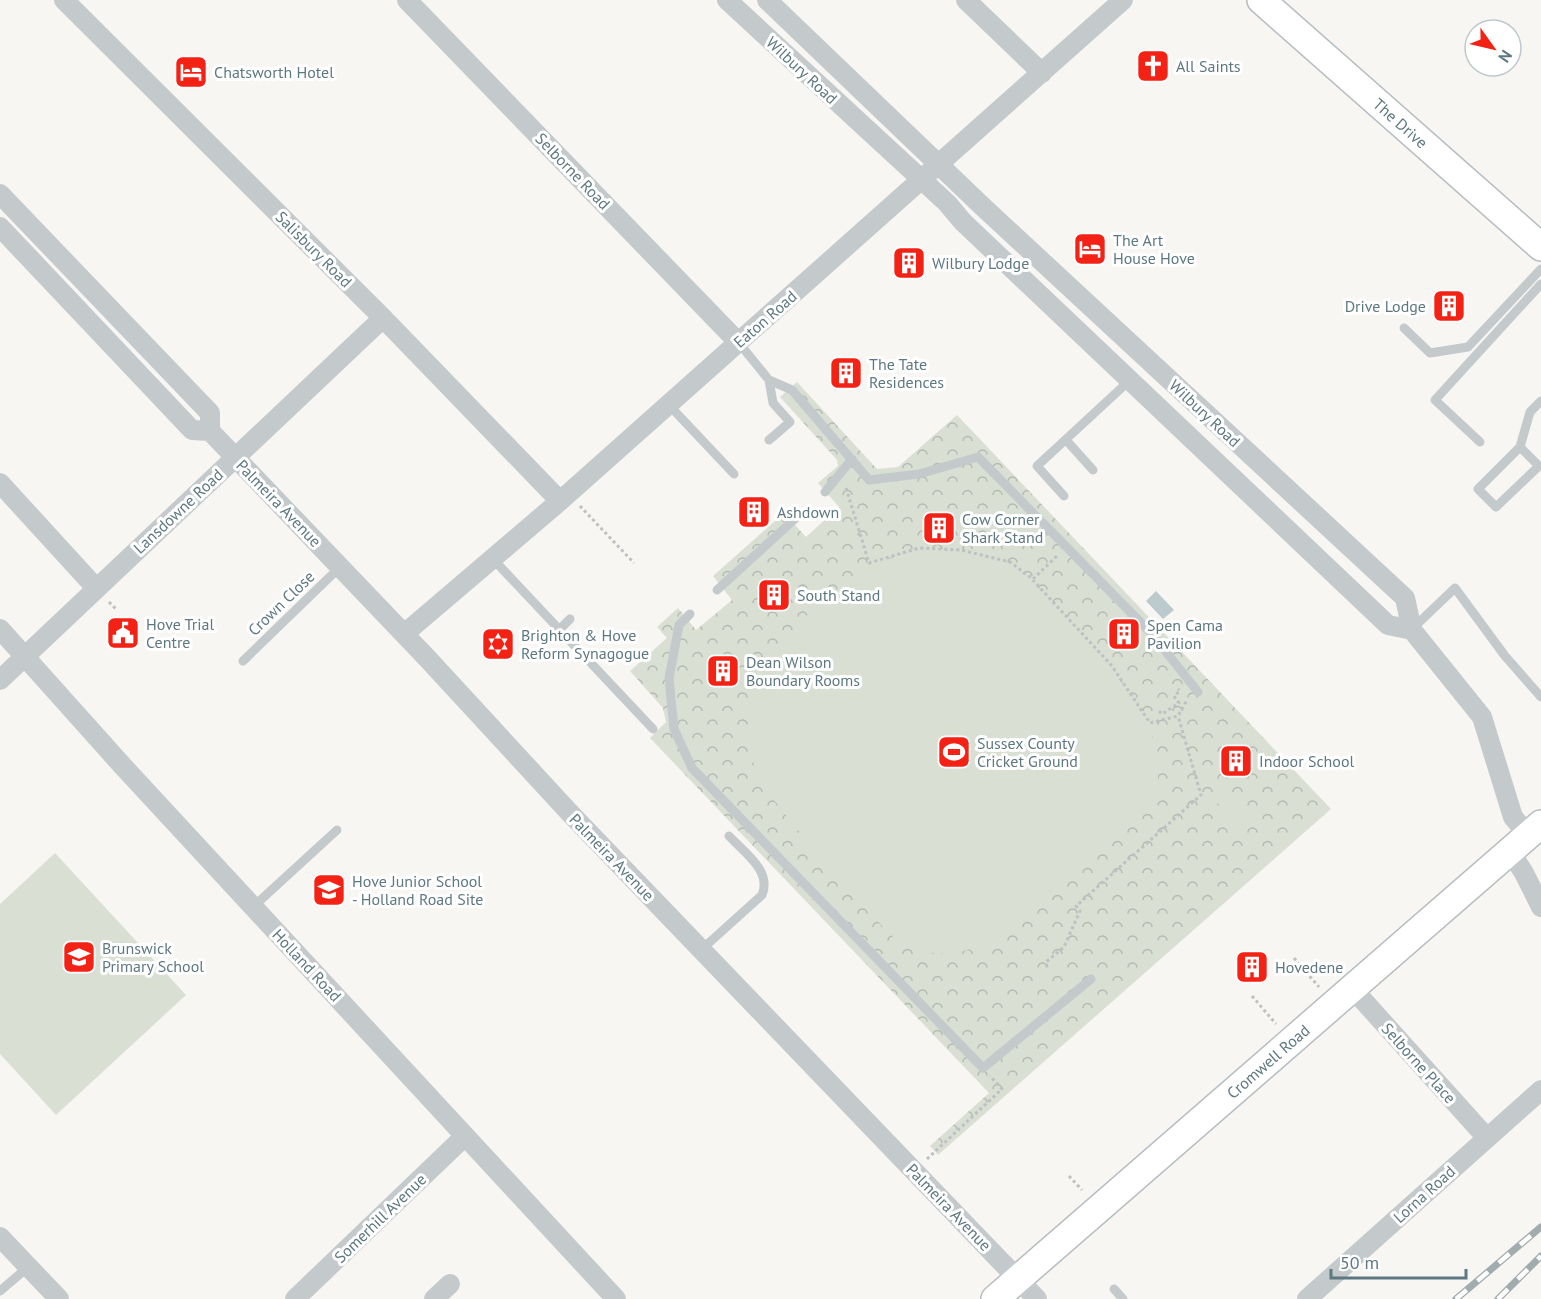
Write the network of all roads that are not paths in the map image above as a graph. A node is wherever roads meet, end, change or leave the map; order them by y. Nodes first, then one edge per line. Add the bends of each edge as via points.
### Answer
1 (64, 0) edge
2 (407, 0) edge
3 (727, 0) edge
4 (767, 0) edge
5 (966, 0) edge
6 (1123, 0) edge
7 (1261, 0) edge
8 (1042, 73) junction
9 (894, 122) junction
10 (877, 140) junction
11 (938, 165) junction
12 (922, 180) junction
13 (0, 194) edge
14 (981, 205) junction
15 (963, 222) junction
16 (0, 227) edge
17 (1541, 247) edge
18 (1541, 269) edge
19 (1541, 284) edge
20 (383, 318) junction
21 (1404, 328) dead end
22 (739, 343) junction
23 (769, 380) junction
24 (1129, 381) junction
25 (1541, 401) edge
26 (668, 404) junction
27 (210, 431) junction
28 (769, 440) dead end
29 (1066, 440) junction
30 (1480, 442) dead end
31 (1520, 447) junction
32 (235, 457) junction
33 (852, 459) junction
34 (1093, 470) dead end
35 (734, 474) dead end
36 (0, 483) edge
37 (825, 492) dead end
38 (1064, 496) dead end
39 (564, 497) junction
40 (798, 516) dead end
41 (492, 558) junction
42 (340, 567) junction
43 (717, 590) dead end
44 (102, 595) junction
45 (690, 614) dead end
46 (570, 619) dead end
47 (0, 629) edge
48 (560, 629) junction
49 (1412, 630) junction
50 (404, 634) junction
51 (26, 657) junction
52 (243, 661) dead end
53 (0, 680) edge
54 (1198, 692) road end
55 (1541, 697) edge
56 (653, 729) dead end
57 (337, 830) dead end
58 (729, 836) dead end
59 (1529, 852) edge
60 (253, 907) junction
61 (1541, 907) edge
62 (701, 950) junction
63 (1090, 979) dead end
64 (1352, 988) junction
65 (1541, 1090) edge
66 (465, 1136) junction
67 (1487, 1138) junction
68 (0, 1237) edge
69 (28, 1267) junction
70 (1018, 1278) junction
71 (450, 1284) dead end
72 (1114, 1289) dead end
73 (0, 1291) edge
74 (59, 1299) edge
75 (296, 1299) edge
76 (434, 1299) edge
77 (616, 1299) edge
78 (994, 1299) edge
79 (1036, 1299) edge
80 (1123, 1299) edge
81 (1307, 1299) edge

1 - 20 street, Salisbury Road
2 - 22 street, Selborne Road
3 - 10 street, Wilbury Road
4 - 9 street, Wilbury Road
5 - 8 street
6 - 8 street, Eaton Road
7 - 17 main road, The Drive
8 - 11 street, Eaton Road
9 - 10 street
9 - 11 street, Wilbury Road
10 - 12 street, Wilbury Road
11 - 12 street, Eaton Road
11 - 14 street, Wilbury Road
12 - 15 street, Wilbury Road
12 - 22 street, Eaton Road
13 - 27 street, Palmeira Avenue via 210,413
14 - 15 street
14 - 49 street, Wilbury Road via 1405,598
15 - 24 street, Wilbury Road
16 - 27 street, Palmeira Avenue via 192,430
18 - 21 lane via 1468,347 1430,353
19 - 30 lane via 1435,400
20 - 32 street, Lansdowne Road
20 - 39 street, Salisbury Road
22 - 23 lane
22 - 26 street, Eaton Road
23 - 28 lane via 773,404 790,423
23 - 33 lane via 792,390
24 - 29 lane
24 - 49 street, Wilbury Road via 1388,625
25 - 31 lane via 1530,412
26 - 35 lane
26 - 39 street, Eaton Road
27 - 32 street, Palmeira Avenue
29 - 34 lane
29 - 38 lane via 1037,466
31 - 31 lane via 1478,489 1496,507 1539,466
32 - 42 street, Palmeira Avenue
32 - 44 street, Lansdowne Road
33 - 37 lane
33 - 54 lane via 869,480 919,474 978,457 1151,633
36 - 44 street
39 - 41 street, Eaton Road
40 - 43 lane
41 - 48 lane
41 - 50 street, Eaton Road
42 - 50 street, Palmeira Avenue
42 - 52 lane, Crown Close
44 - 51 street, Lansdowne Road
45 - 63 lane via 679,625 669,678 674,729 692,768 983,1068
46 - 48 lane
47 - 51 street, Holland Road
48 - 56 lane
49 - 55 lane via 1455,588
49 - 59 street, Wilbury Road via 1482,717
50 - 62 street, Palmeira Avenue
51 - 53 street, Lansdowne Road
51 - 60 street, Holland Road
57 - 60 lane
58 - 62 lane via 765,875 767,884 762,895
59 - 61 street, Wilbury Road
59 - 64 main road, Cromwell Road
60 - 66 street, Holland Road
62 - 70 street, Palmeira Avenue
64 - 67 street, Selborne Place
64 - 70 main road, Cromwell Road
65 - 67 street, Lorna Road
66 - 75 street, Somerhill Avenue
66 - 77 street, Holland Road
67 - 81 street, Lorna Road
68 - 69 street
69 - 73 lane
69 - 74 street
70 - 78 main road, Cromwell Road
70 - 79 street, Palmeira Avenue
71 - 76 street
72 - 80 lane

